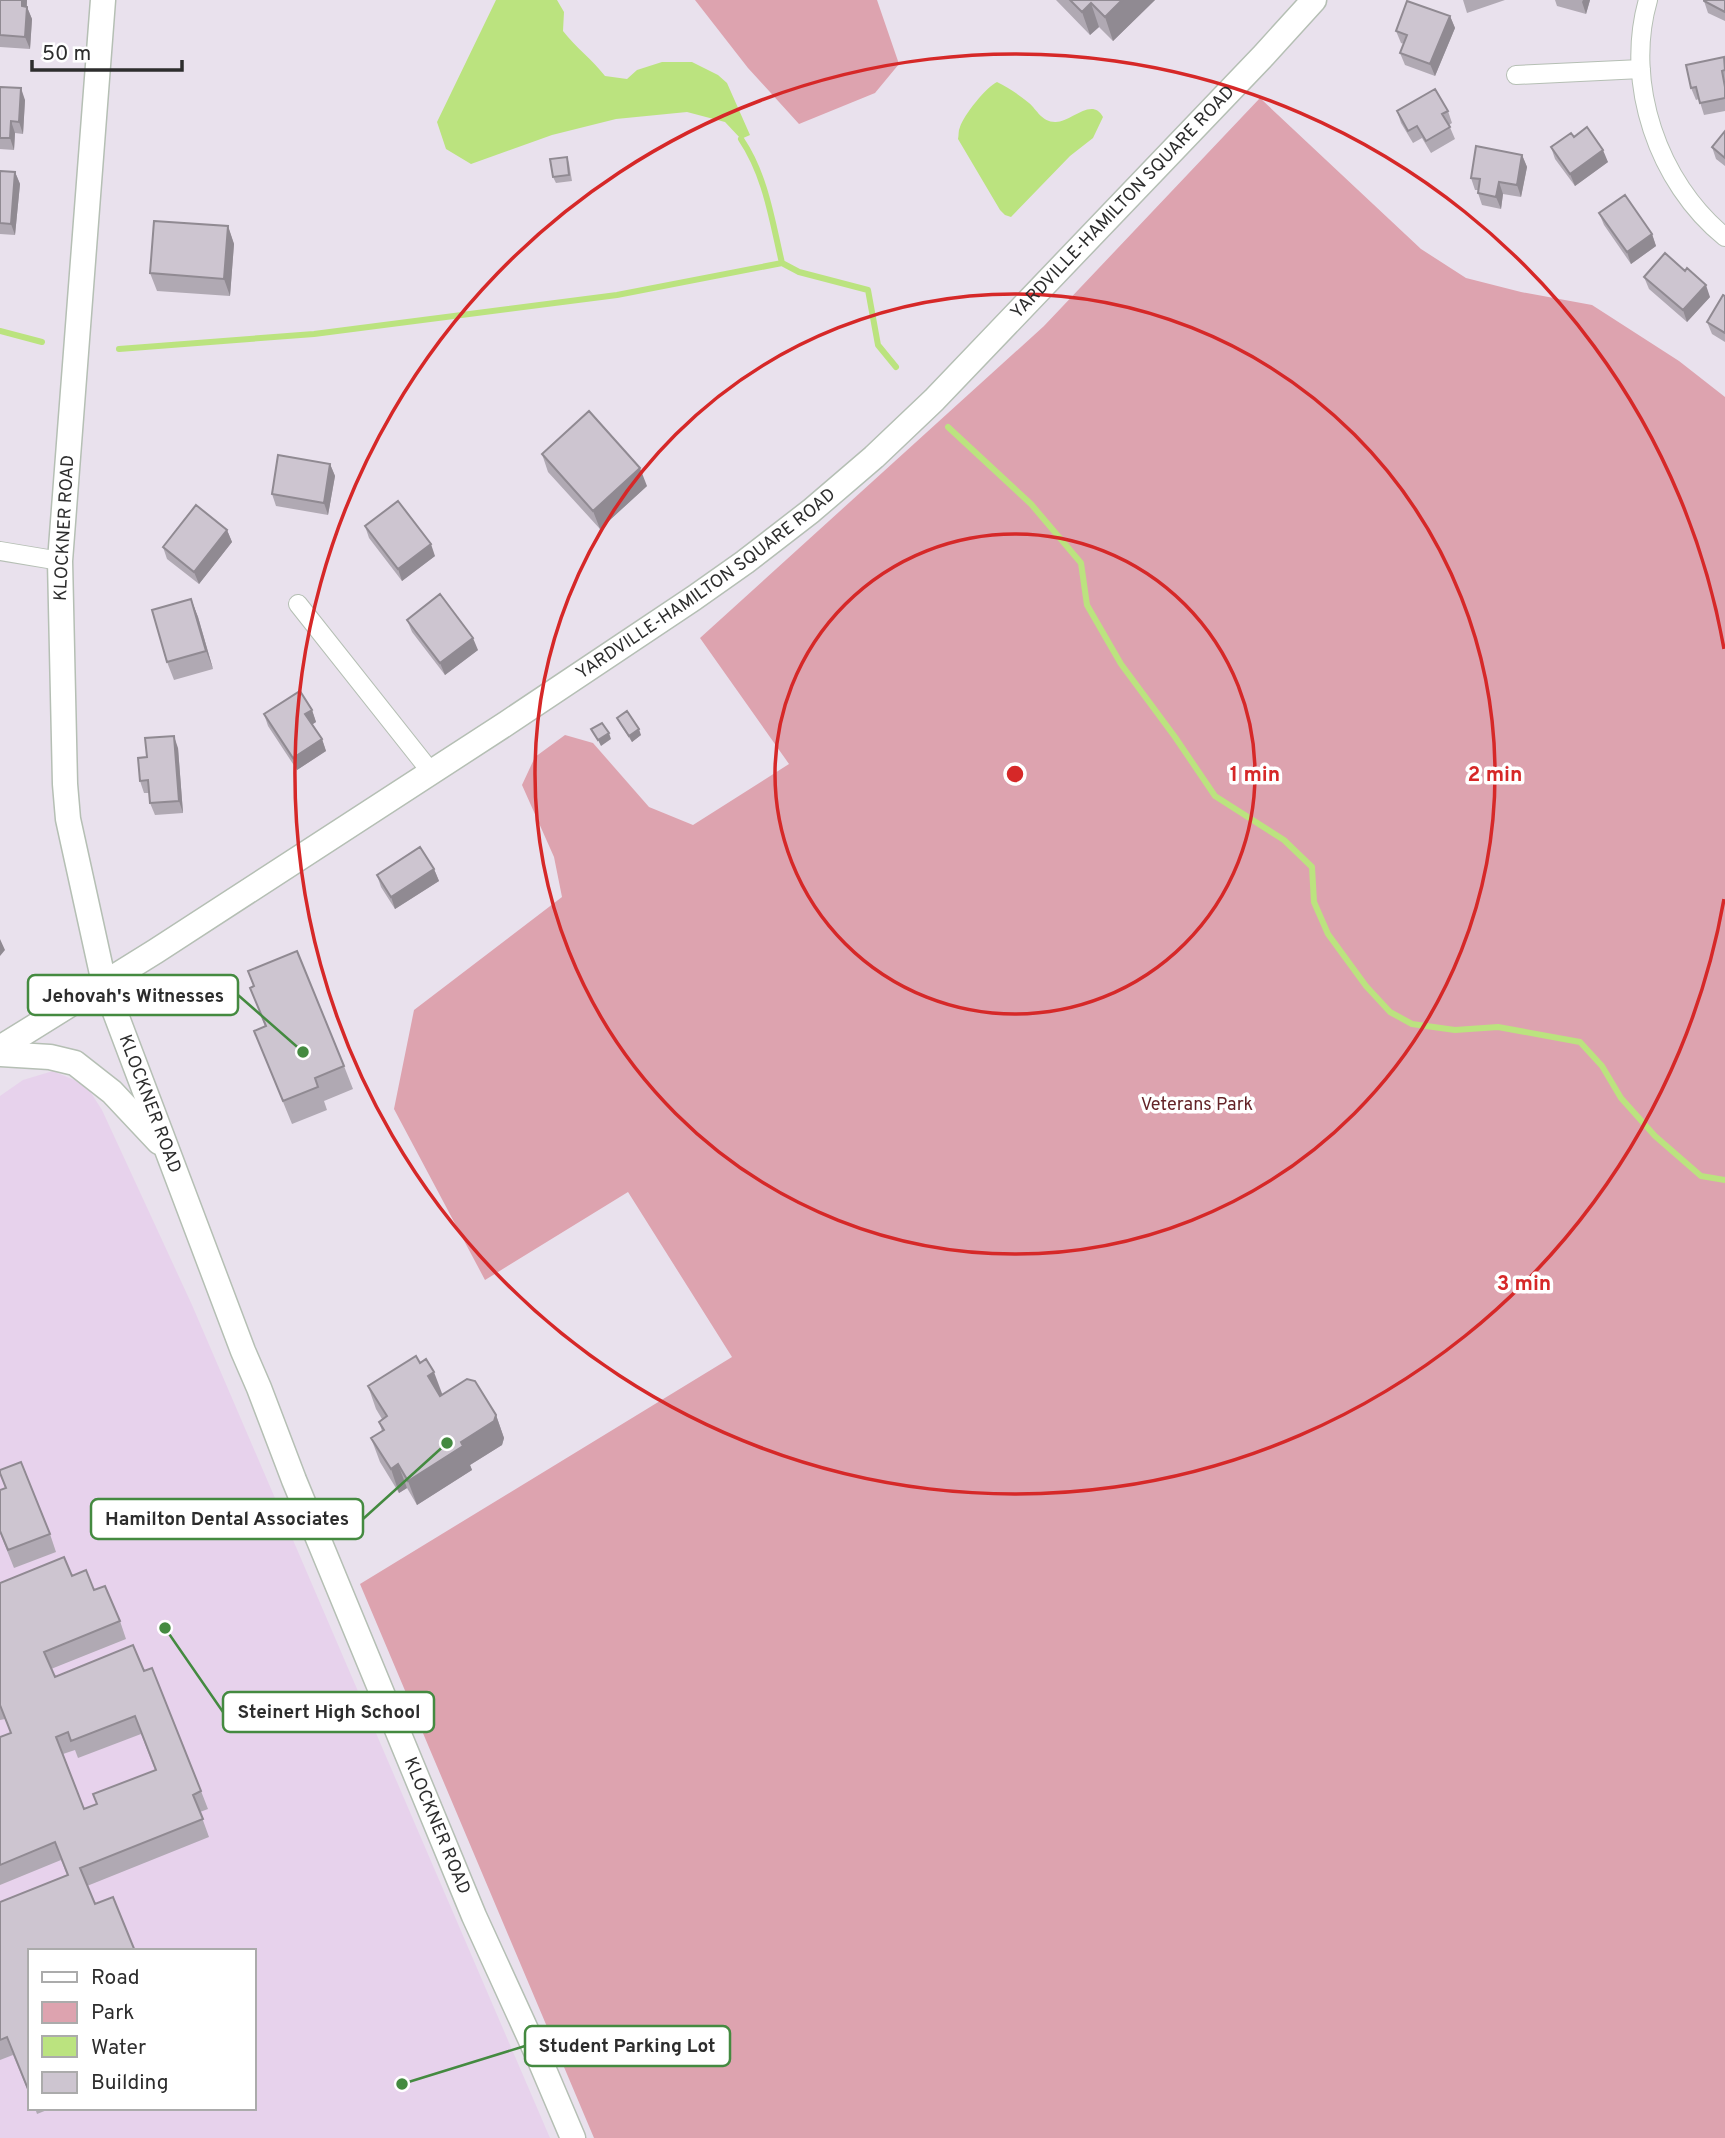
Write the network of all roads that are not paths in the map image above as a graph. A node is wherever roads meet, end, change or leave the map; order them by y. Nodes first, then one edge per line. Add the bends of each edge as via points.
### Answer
1 (103, 0) edge
2 (1314, 0) edge
3 (1648, 0) edge
4 (1641, 69) junction
5 (1516, 75) dead end
6 (1725, 237) edge
7 (0, 551) edge
8 (60, 561) junction
9 (298, 604) dead end
10 (431, 772) junction
11 (104, 983) junction
12 (0, 1048) edge
13 (0, 1054) edge
14 (169, 1152) junction
15 (573, 2138) edge

1 - 8 main road, KLOCKNER ROAD
2 - 10 main road, YARDVILLE-HAMILTON SQUARE ROAD via 1019,312 874,457 745,562
3 - 4 street
4 - 5 street
4 - 6 street via 1656,141 1672,174 1696,208
7 - 8 street
8 - 11 main road, KLOCKNER ROAD via 68,819
9 - 10 street
10 - 11 main road, YARDVILLE-HAMILTON SQUARE ROAD
11 - 12 main road, YARDVILLE-HAMILTON SQUARE ROAD
11 - 14 main road, KLOCKNER ROAD
13 - 14 main road via 75,1063 112,1091
14 - 15 main road, KLOCKNER ROAD via 294,1480 474,1916

